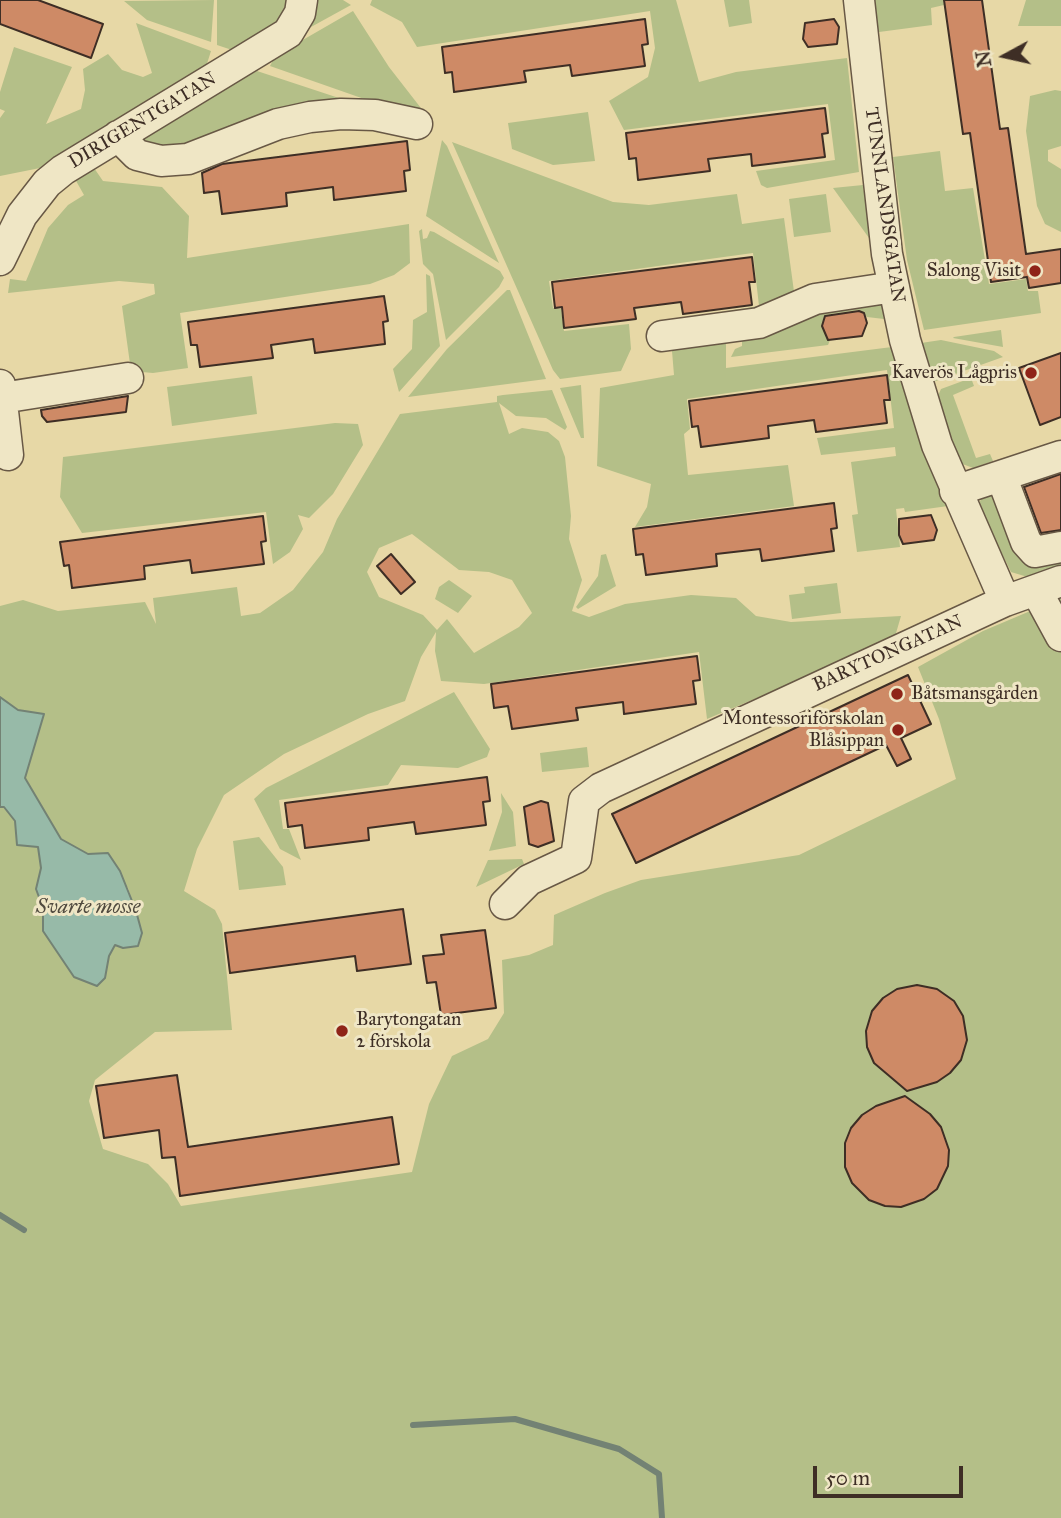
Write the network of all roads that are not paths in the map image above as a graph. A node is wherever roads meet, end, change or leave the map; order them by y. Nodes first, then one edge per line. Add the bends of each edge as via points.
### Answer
1 (302, 0) edge
2 (859, 0) edge
3 (417, 124) dead end
4 (118, 136) junction
5 (0, 260) edge
6 (894, 287) junction
7 (662, 336) dead end
8 (128, 378) dead end
9 (1, 392) edge
10 (8, 455) dead end
11 (1061, 456) edge
12 (1002, 478) junction
13 (955, 491) junction
14 (1061, 547) edge
15 (1048, 585) edge
16 (1005, 601) junction
17 (1061, 636) edge
18 (505, 904) dead end

1 - 4 street, DIRIGENTGATAN via 288,33
2 - 6 street, TUNNLANDSGATAN
3 - 4 street via 375,115 310,117 278,124 188,159 161,161 138,155
4 - 5 street, DIRIGENTGATAN via 63,170 33,197
6 - 7 street via 815,299 758,323
6 - 13 street, TUNNLANDSGATAN via 921,393
8 - 9 street
9 - 10 street
11 - 12 street
12 - 13 street
12 - 14 street via 1026,542 1035,552
13 - 16 street, TUNNLANDSGATAN
15 - 16 street, BARYTONGATAN
15 - 17 street
16 - 18 street, BARYTONGATAN via 601,788 584,801 576,858 528,880

